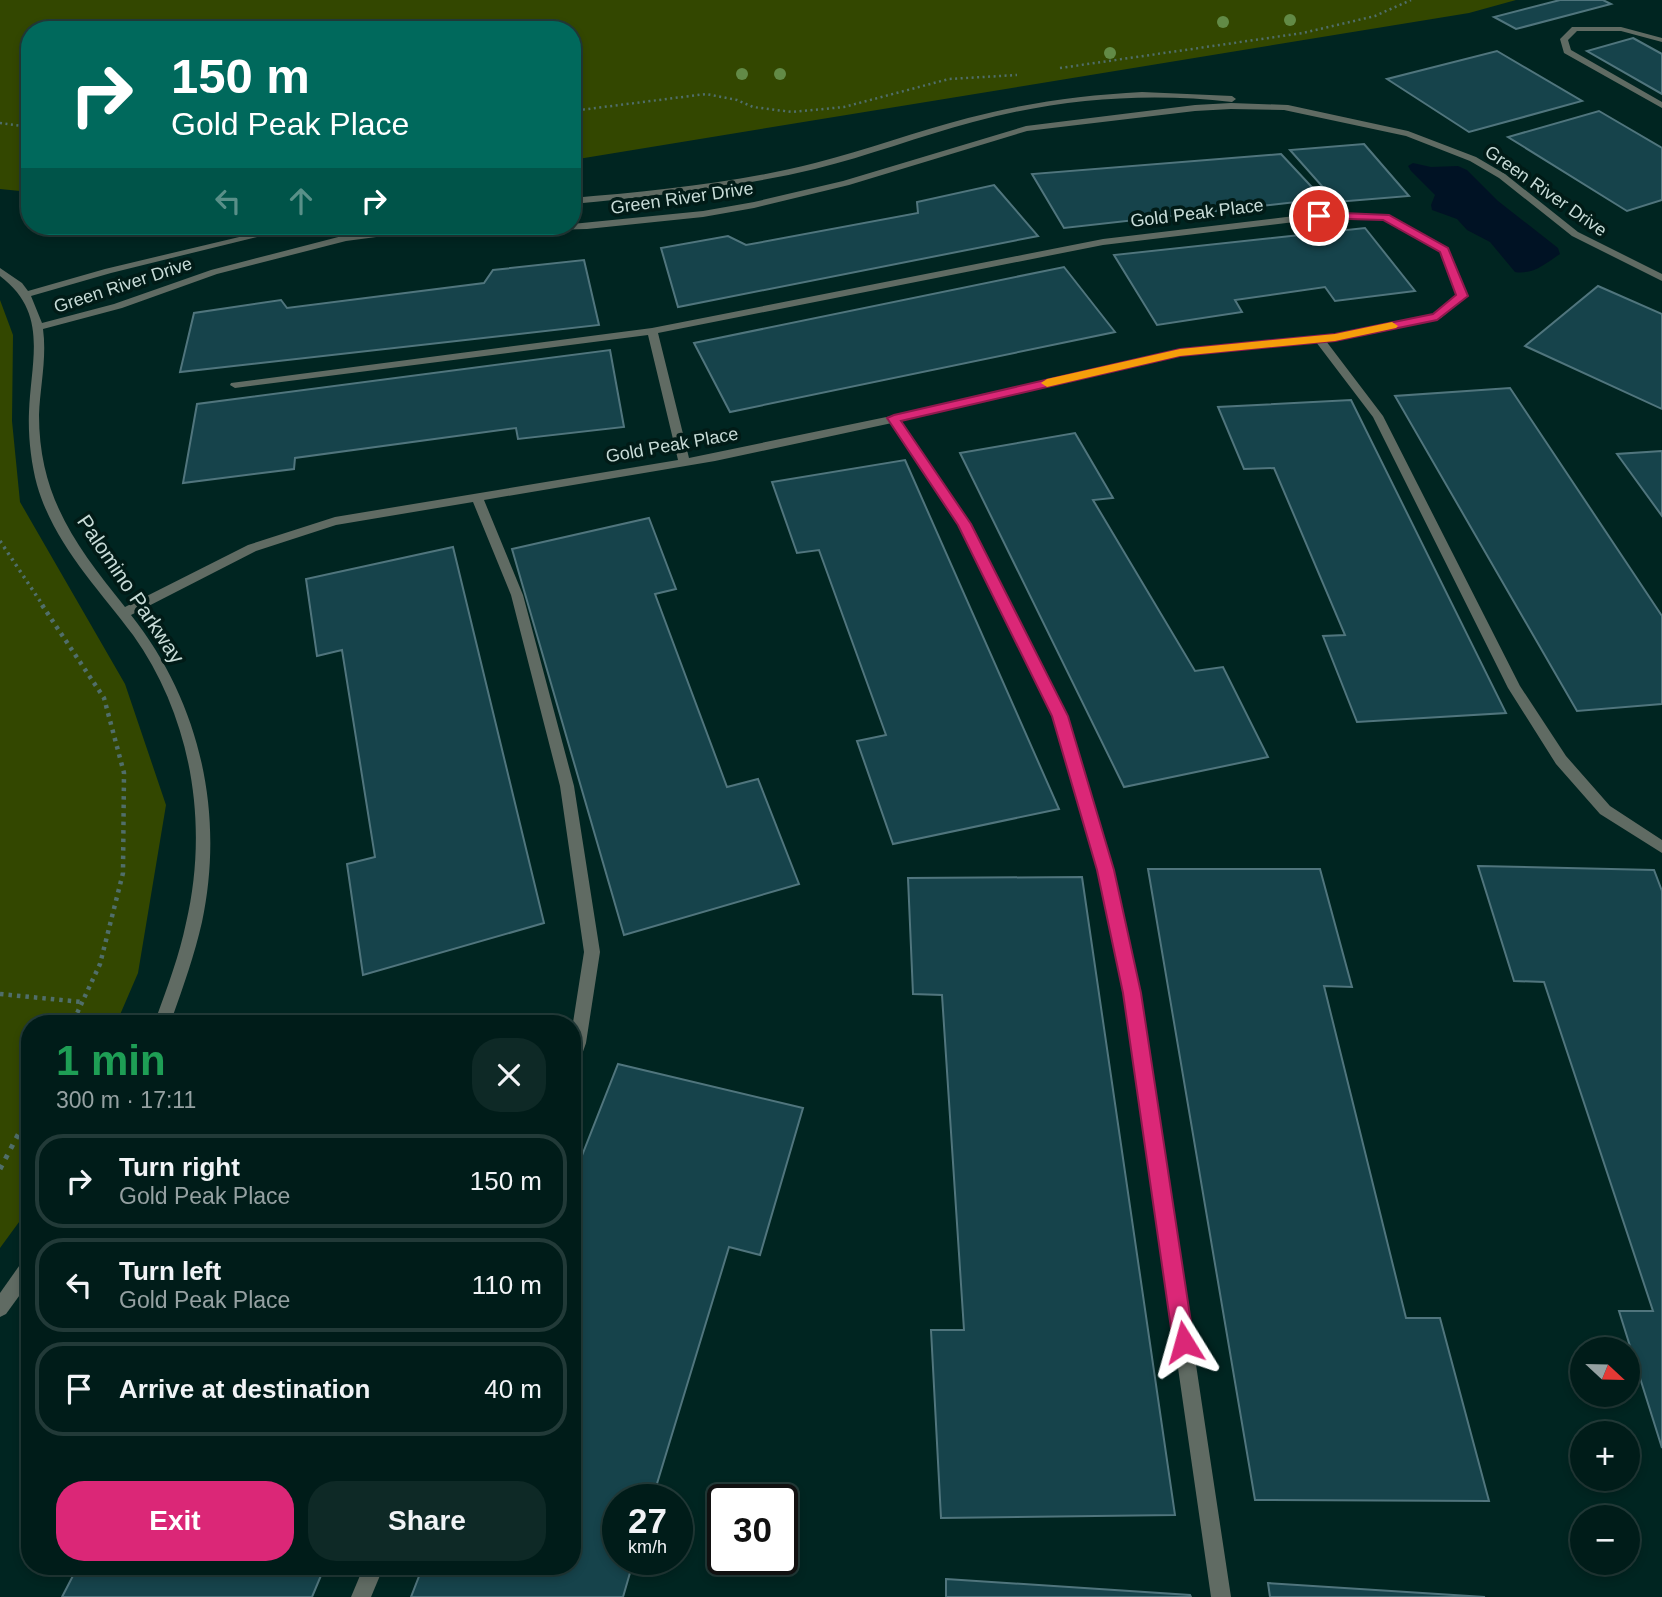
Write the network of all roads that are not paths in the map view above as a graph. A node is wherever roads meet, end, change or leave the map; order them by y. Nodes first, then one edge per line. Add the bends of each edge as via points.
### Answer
1 (1662, 40) edge
2 (1662, 104) edge
3 (1288, 108) junction
4 (581, 200) edge
5 (581, 226) edge
6 (258, 235) edge
7 (379, 235) edge
8 (0, 271) edge
9 (1662, 278) edge
10 (26, 294) junction
11 (40, 327) junction
12 (652, 331) junction
13 (1319, 339) junction
14 (234, 385) dead end
15 (894, 418) junction
16 (684, 462) junction
17 (477, 496) junction
18 (122, 614) junction
19 (1662, 847) edge
20 (165, 1015) edge
21 (581, 1024) edge
22 (21, 1278) edge
23 (0, 1308) edge
24 (370, 1575) edge
25 (361, 1597) edge
26 (1221, 1597) edge

1 - 2 street via 1621,29 1575,29 1564,39 1567,51
3 - 4 street, Green River Drive via 1185,94 1093,97 993,114 767,177
3 - 5 street, Green River Drive via 1195,108 1026,129 846,183 754,205
3 - 9 street, Green River Drive via 1396,131 1473,159 1518,187 1575,234
6 - 10 street, Green River Drive
7 - 11 street, Green River Drive via 346,238 214,272
8 - 10 street, Palomino Parkway
10 - 11 street, Palomino Parkway
11 - 18 street, Palomino Parkway via 34,413 44,489 61,529
12 - 13 street, Gold Peak Place via 1103,242 1319,216 1385,217 1445,250 1462,296 1437,316
12 - 14 street, Gold Peak Place
12 - 16 street
13 - 15 street, Gold Peak Place via 1180,352
13 - 19 street via 1378,416 1516,688 1561,760 1605,810
15 - 16 street, Gold Peak Place
15 - 26 street via 964,524 1060,716 1105,870 1132,993
16 - 17 street, Gold Peak Place
17 - 18 street, Gold Peak Place via 335,521 252,548
17 - 21 street via 517,595 567,786 592,952
18 - 20 street, Palomino Parkway via 145,643 181,711 202,799 198,905
22 - 23 street
24 - 25 street

